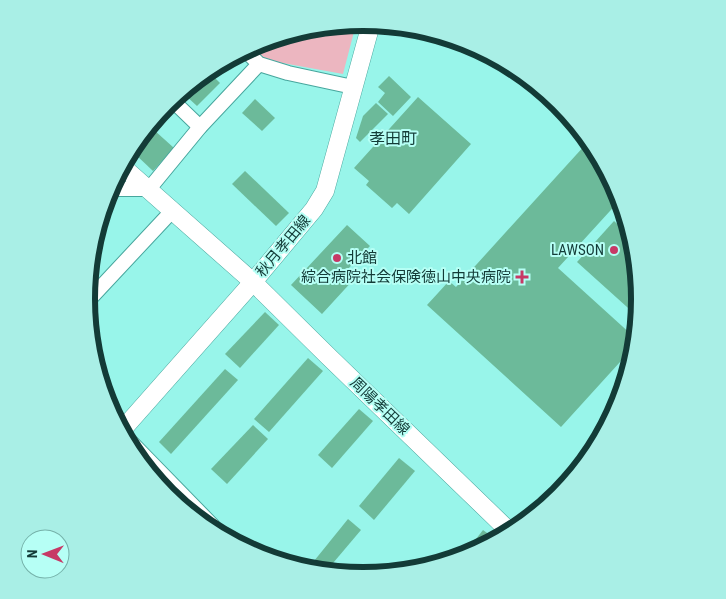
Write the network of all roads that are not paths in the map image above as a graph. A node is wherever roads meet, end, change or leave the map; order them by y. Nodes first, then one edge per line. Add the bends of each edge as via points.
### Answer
1 (369, 31) edge
2 (251, 56) edge
3 (259, 64) junction
4 (353, 87) junction
5 (178, 106) edge
6 (200, 127) junction
7 (128, 171) edge
8 (118, 189) edge
9 (149, 189) junction
10 (173, 210) junction
11 (253, 282) junction
12 (95, 292) edge
13 (126, 425) edge
14 (146, 458) edge
15 (194, 507) edge
16 (505, 527) edge

1 - 4 street, 秋月孝田線
2 - 3 street
3 - 4 street
3 - 6 street
4 - 11 street, 秋月孝田線 via 324,191 314,209
5 - 6 street
6 - 9 street
7 - 9 street, 周陽孝田線
8 - 9 street
9 - 10 street, 周陽孝田線
10 - 11 street, 周陽孝田線
10 - 12 street
11 - 13 street, 秋月孝田線
11 - 16 street, 周陽孝田線
14 - 15 street

